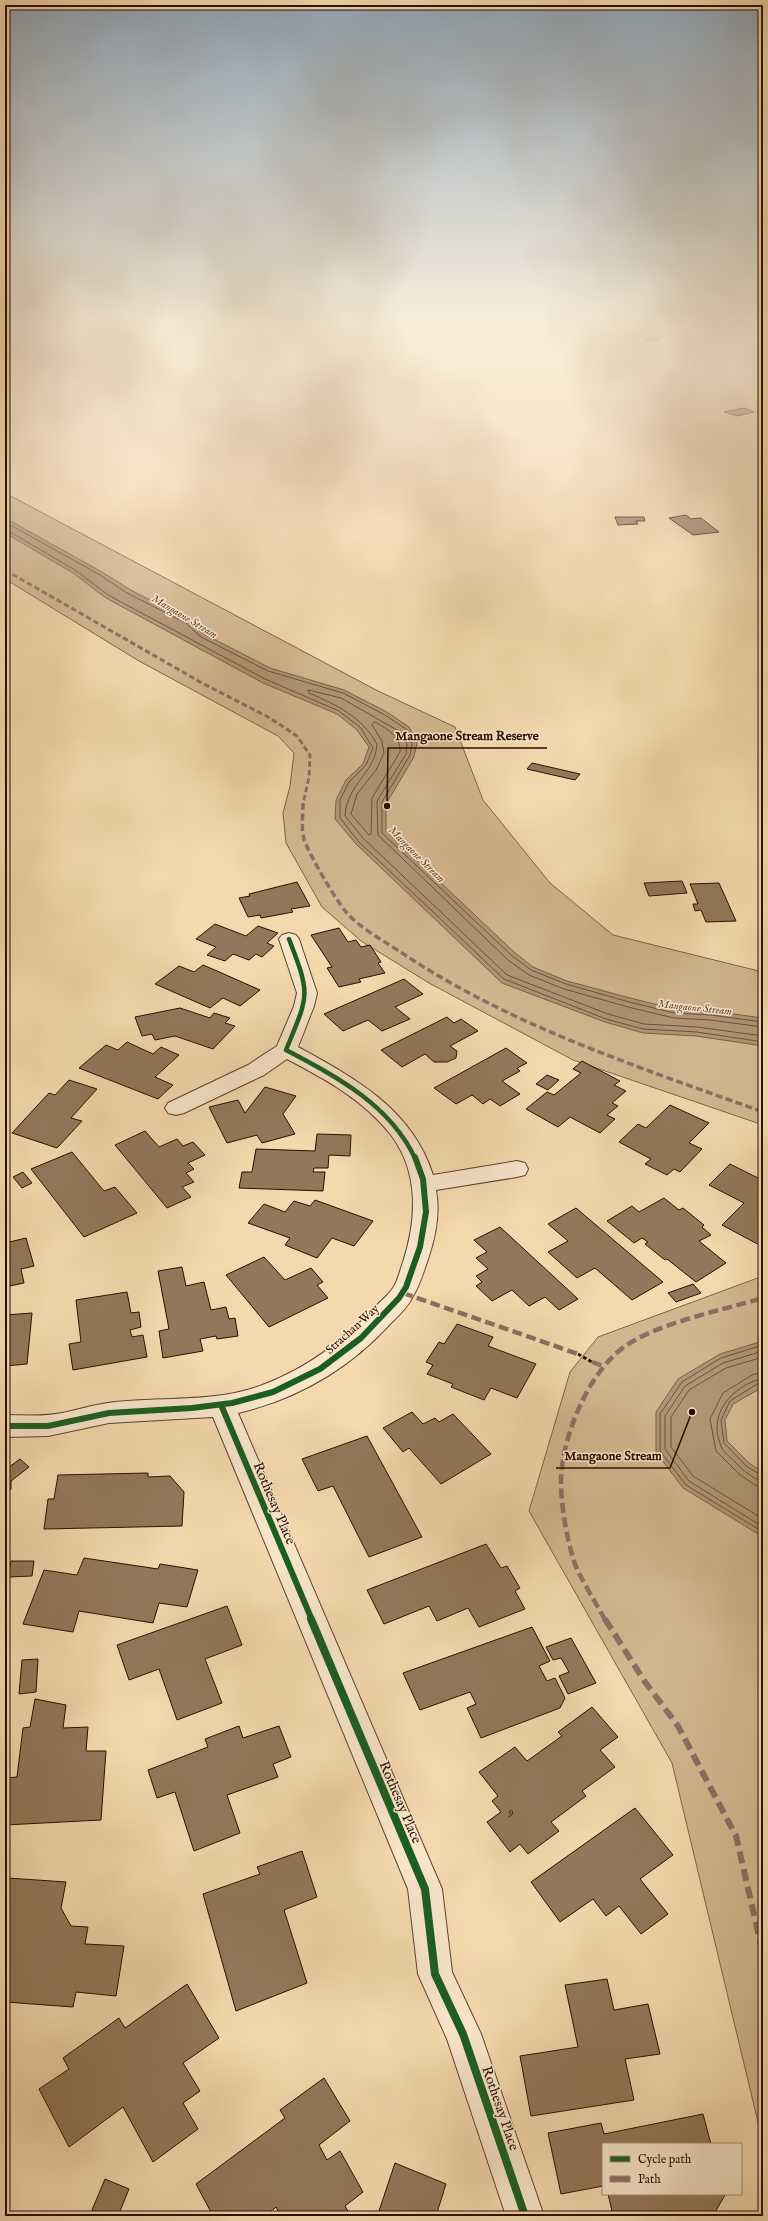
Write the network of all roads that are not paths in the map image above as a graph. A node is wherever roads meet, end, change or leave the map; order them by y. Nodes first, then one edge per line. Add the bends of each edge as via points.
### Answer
1 (289, 939) dead end
2 (286, 1050) junction
3 (176, 1108) dead end
4 (517, 1169) dead end
5 (424, 1184) junction
6 (222, 1407) junction
7 (5, 1426) edge
8 (525, 2216) edge

1 - 2 street via 306,993 304,1006
2 - 3 street via 256,1070
2 - 5 street, Strachan Way via 341,1079 385,1113 400,1131
4 - 5 street
5 - 6 street, Strachan Way via 427,1215 422,1245 402,1293 373,1326 328,1364 302,1379 273,1392
6 - 7 street, Strachan Way via 108,1414 54,1425
6 - 8 street, Rothesay Place via 425,1889 435,1974 464,2034

